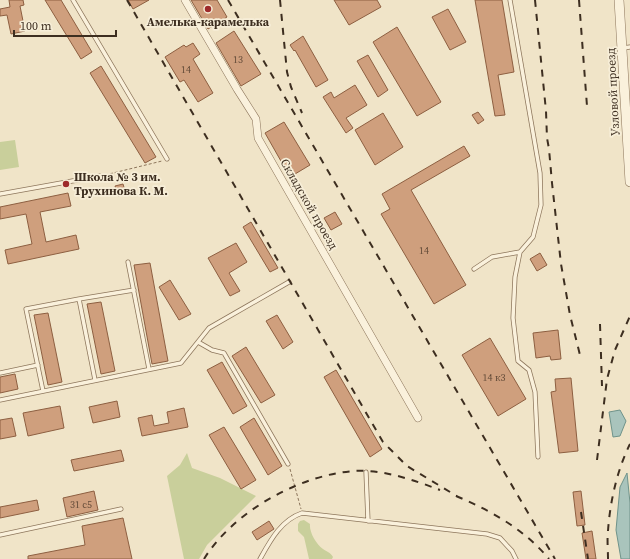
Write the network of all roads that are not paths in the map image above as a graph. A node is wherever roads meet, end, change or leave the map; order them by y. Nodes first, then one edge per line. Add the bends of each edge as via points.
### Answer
1 (73, 0) edge
2 (185, 0) edge
3 (510, 0) edge
4 (618, 0) edge
5 (626, 48) edge
6 (167, 159) road end
7 (100, 176) road end
8 (630, 182) edge
9 (0, 194) edge
10 (520, 252) junction
11 (128, 262) dead end
12 (474, 269) dead end
13 (289, 282) dead end
14 (134, 290) junction
15 (79, 299) junction
16 (198, 342) junction
17 (38, 365) junction
18 (148, 369) junction
19 (0, 373) edge
20 (95, 380) junction
21 (43, 391) junction
22 (0, 400) edge
23 (418, 418) dead end
24 (538, 457) dead end
25 (288, 464) road end
26 (366, 472) dead end
27 (121, 509) dead end
28 (368, 521) junction
29 (0, 535) edge
30 (260, 559) edge
31 (516, 559) edge

1 - 6 lane
2 - 23 street, Складской проезд via 256,119 258,138
3 - 10 lane via 540,173 541,205 533,237
4 - 5 street, Узловой проезд
5 - 8 street, Узловой проезд
7 - 9 lane
10 - 12 lane via 492,257
10 - 24 lane via 515,277 513,318 518,361 528,370 535,392
11 - 14 lane
13 - 16 lane via 209,328
14 - 15 lane
14 - 18 lane
15 - 17 lane via 26,309
15 - 20 lane
16 - 18 lane via 181,363
16 - 25 lane via 224,353
17 - 19 lane
17 - 21 lane
18 - 20 lane
20 - 21 lane
21 - 22 lane
26 - 28 lane
27 - 29 lane
28 - 30 lane via 302,513 293,516 283,524
28 - 31 lane via 487,534 500,538

